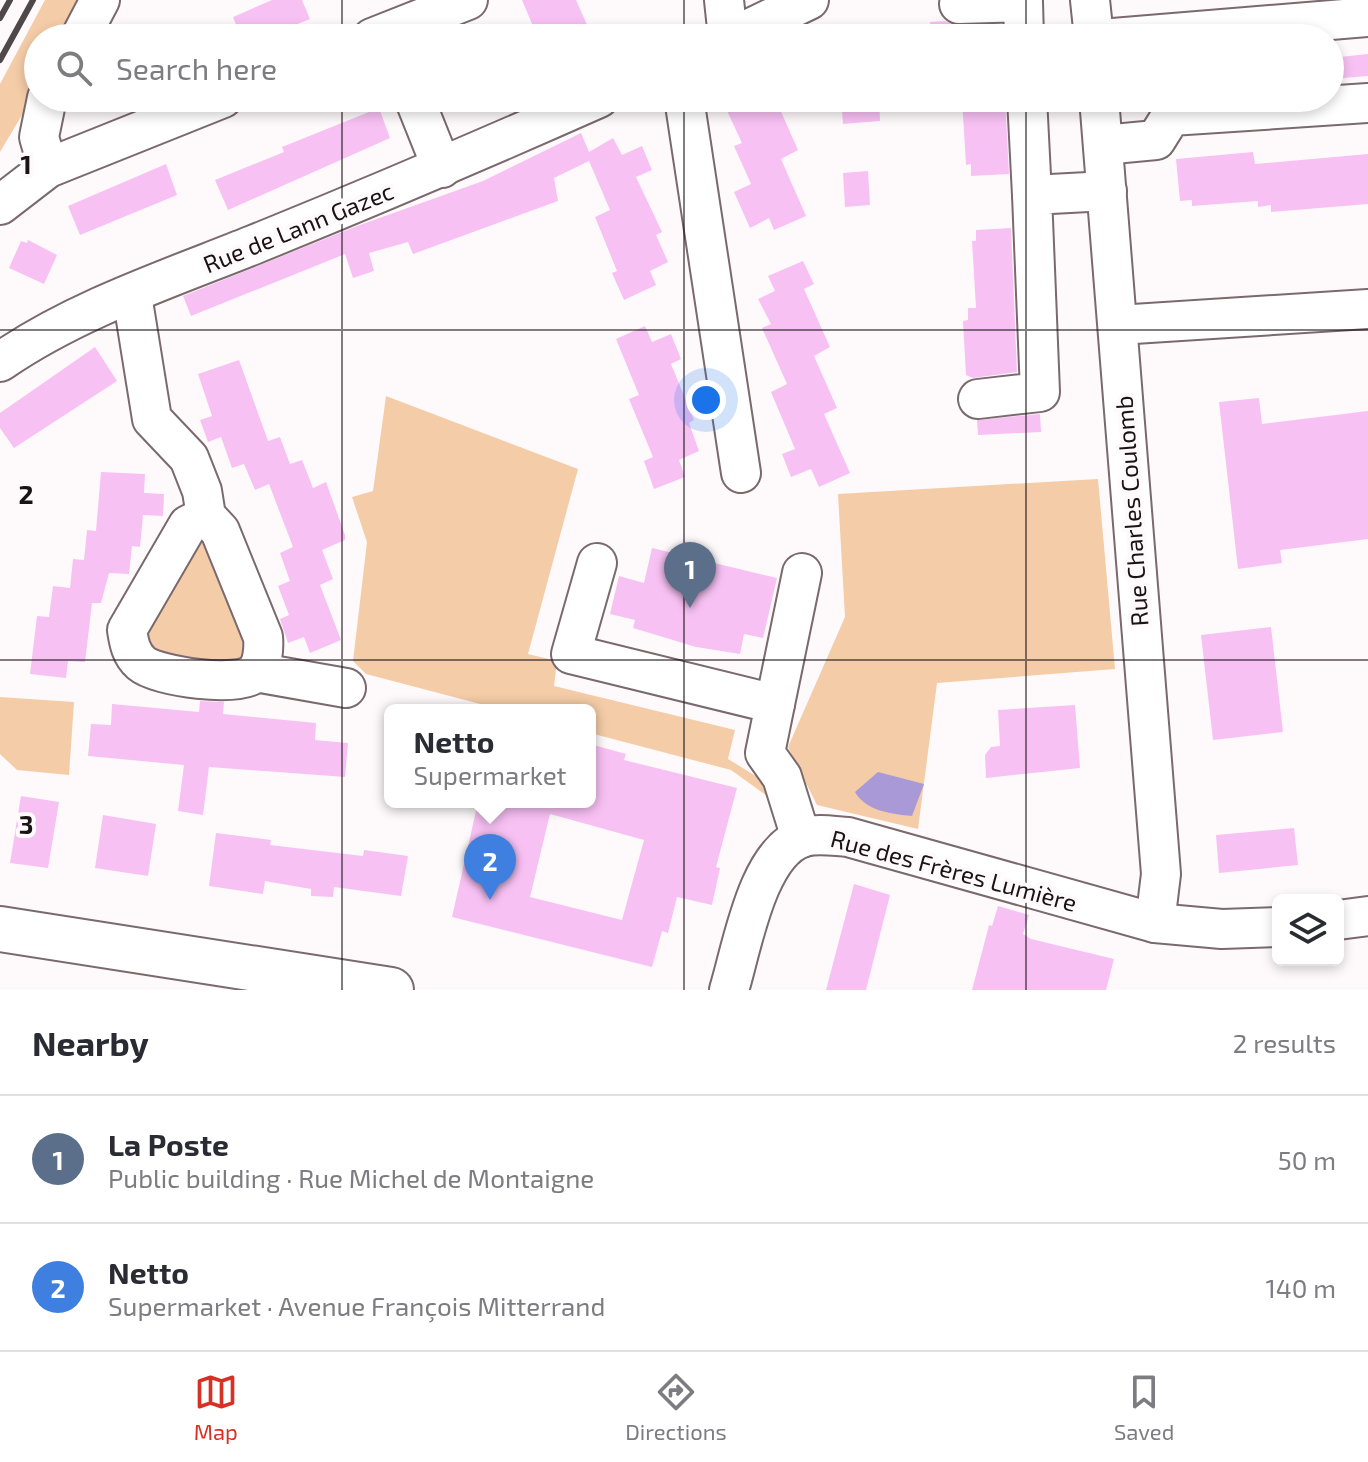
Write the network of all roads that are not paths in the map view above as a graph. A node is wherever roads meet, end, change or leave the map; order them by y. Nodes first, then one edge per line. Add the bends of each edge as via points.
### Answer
1 (100, 0) edge
2 (468, 0) edge
3 (724, 0) edge
4 (809, 0) edge
5 (1090, 0) edge
6 (959, 4) dead end
7 (1368, 17) edge
8 (87, 24) edge
9 (411, 24) edge
10 (727, 24) edge
11 (758, 24) edge
12 (1024, 24) edge
13 (1093, 24) edge
14 (1283, 24) edge
15 (1368, 103) edge
16 (1344, 105) edge
17 (44, 112) edge
18 (188, 112) edge
19 (420, 112) edge
20 (568, 112) edge
21 (686, 112) edge
22 (1028, 112) edge
23 (1100, 112) edge
24 (1232, 112) edge
25 (1103, 145) junction
26 (48, 168) junction
27 (442, 168) junction
28 (1107, 191) junction
29 (1032, 195) junction
30 (0, 205) edge
31 (132, 295) junction
32 (1368, 309) edge
33 (1118, 325) junction
34 (0, 362) edge
35 (978, 399) dead end
36 (741, 473) dead end
37 (206, 516) junction
38 (597, 563) dead end
39 (802, 573) dead end
40 (255, 672) junction
41 (346, 688) dead end
42 (775, 704) junction
43 (801, 838) junction
44 (1368, 916) edge
45 (1344, 919) edge
46 (1155, 923) junction
47 (1272, 927) edge
48 (0, 929) edge
49 (391, 990) edge
50 (729, 990) edge

1 - 8 street
2 - 9 street
3 - 10 street
4 - 11 street
5 - 13 street
6 - 12 street via 1023,2
7 - 14 street
15 - 16 street
17 - 26 street via 39,137
18 - 26 street
19 - 27 street
20 - 27 street, Rue de Lann Gazec
21 - 36 street
22 - 29 street
23 - 25 street, Rue Charles Coulomb
24 - 25 street via 1171,116 1156,140
25 - 28 street, Rue Charles Coulomb
26 - 30 street
27 - 31 street, Rue de Lann Gazec
28 - 29 street
28 - 33 street, Rue Charles Coulomb
29 - 35 street via 1040,392
31 - 34 street, Rue de Lann Gazec via 28,343
31 - 37 street via 152,419 189,458
32 - 33 street
33 - 46 street, Rue Charles Coulomb via 1161,874
37 - 40 street via 220,531 263,637 264,653
37 - 40 street via 188,525 127,630 130,649 143,665 170,675 240,681
38 - 42 street via 571,654
39 - 42 street
40 - 41 street
42 - 43 street via 765,753 782,777
43 - 46 street, Rue des Frères Lumière via 848,837
43 - 50 street, Rue des Frères Lumière via 766,870
44 - 45 street
46 - 47 street, Rue des Frères Lumière
48 - 49 main road

